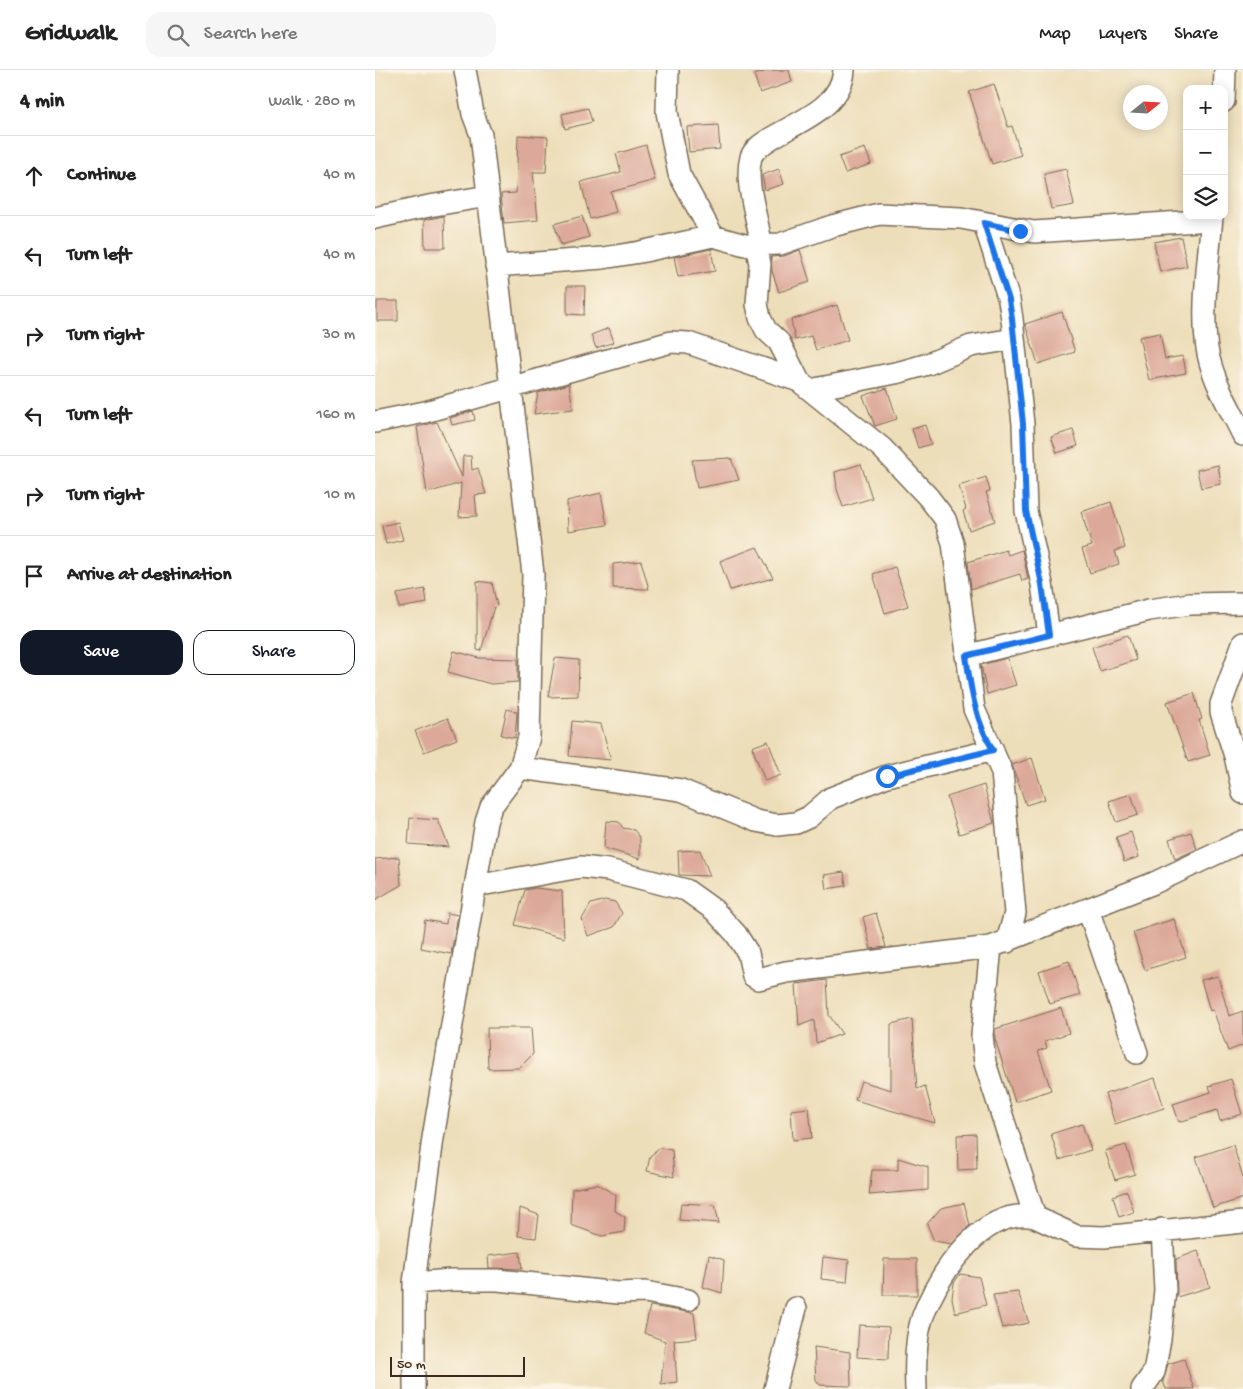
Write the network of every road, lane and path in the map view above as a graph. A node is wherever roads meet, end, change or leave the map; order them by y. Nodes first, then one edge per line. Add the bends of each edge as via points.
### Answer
1 (465, 70) edge
2 (668, 70) edge
3 (844, 70) edge
4 (1225, 70) edge
5 (1225, 85) edge
6 (1243, 90) edge
7 (1228, 92) edge
8 (488, 196) junction
9 (375, 218) edge
10 (1200, 220) edge
11 (1210, 220) edge
12 (984, 223) junction
13 (713, 236) junction
14 (758, 244) junction
15 (496, 266) junction
16 (1014, 339) junction
17 (510, 386) junction
18 (805, 386) junction
19 (375, 422) edge
20 (1243, 435) edge
21 (1243, 603) edge
22 (1049, 635) junction
23 (1243, 643) edge
24 (966, 656) junction
25 (993, 750) junction
26 (519, 768) junction
27 (1243, 793) edge
28 (1243, 841) edge
29 (475, 886) junction
30 (1088, 909) junction
31 (999, 944) junction
32 (1137, 1053) dead end
33 (1035, 1217) junction
34 (1243, 1222) edge
35 (1162, 1229) junction
36 (415, 1283) junction
37 (688, 1300) dead end
38 (796, 1308) dead end
39 (414, 1389) edge
40 (775, 1389) edge
41 (916, 1389) edge
42 (1142, 1389) edge

1 - 8 street via 473,114 481,135
2 - 13 street via 667,112 679,174
3 - 14 street via 843,82 829,102 758,146 751,156 752,201
4 - 5 street
6 - 7 street
8 - 9 street
8 - 15 street
10 - 12 street via 1034,232
11 - 20 street via 1205,329 1208,356
12 - 14 street via 961,218 879,214 780,244
12 - 16 street via 1009,300
13 - 14 street via 745,245
13 - 15 street via 603,258
14 - 18 street via 757,304 760,318 766,330 779,342
15 - 17 street
16 - 18 street via 971,346 900,372
16 - 22 street via 1023,424 1026,511
17 - 18 street via 671,342 700,346
17 - 19 street via 425,412
17 - 26 street via 533,574 529,737
18 - 24 street via 882,448 945,519 953,543
21 - 22 street via 1190,604 1149,610
22 - 24 street
23 - 27 street via 1223,696 1221,712
24 - 25 street via 974,709
25 - 26 street via 887,776 831,798 809,817 796,823 777,824 756,820 681,790
25 - 31 street via 1002,772 1015,913
26 - 29 street via 491,807
28 - 30 street via 1154,883
29 - 31 street via 581,867 608,870 686,890 714,910 736,934 748,953 753,976 758,979 786,972
29 - 36 street via 433,1138
30 - 31 street
30 - 32 street
31 - 33 street via 982,1034 985,1062
33 - 35 street via 1076,1236 1104,1237
33 - 41 street via 1015,1215 993,1223 977,1234 948,1269 924,1313 918,1341
34 - 35 street
35 - 42 street via 1165,1290 1161,1340 1154,1372
36 - 37 street via 498,1280 618,1293 645,1292
36 - 39 street
38 - 40 street

